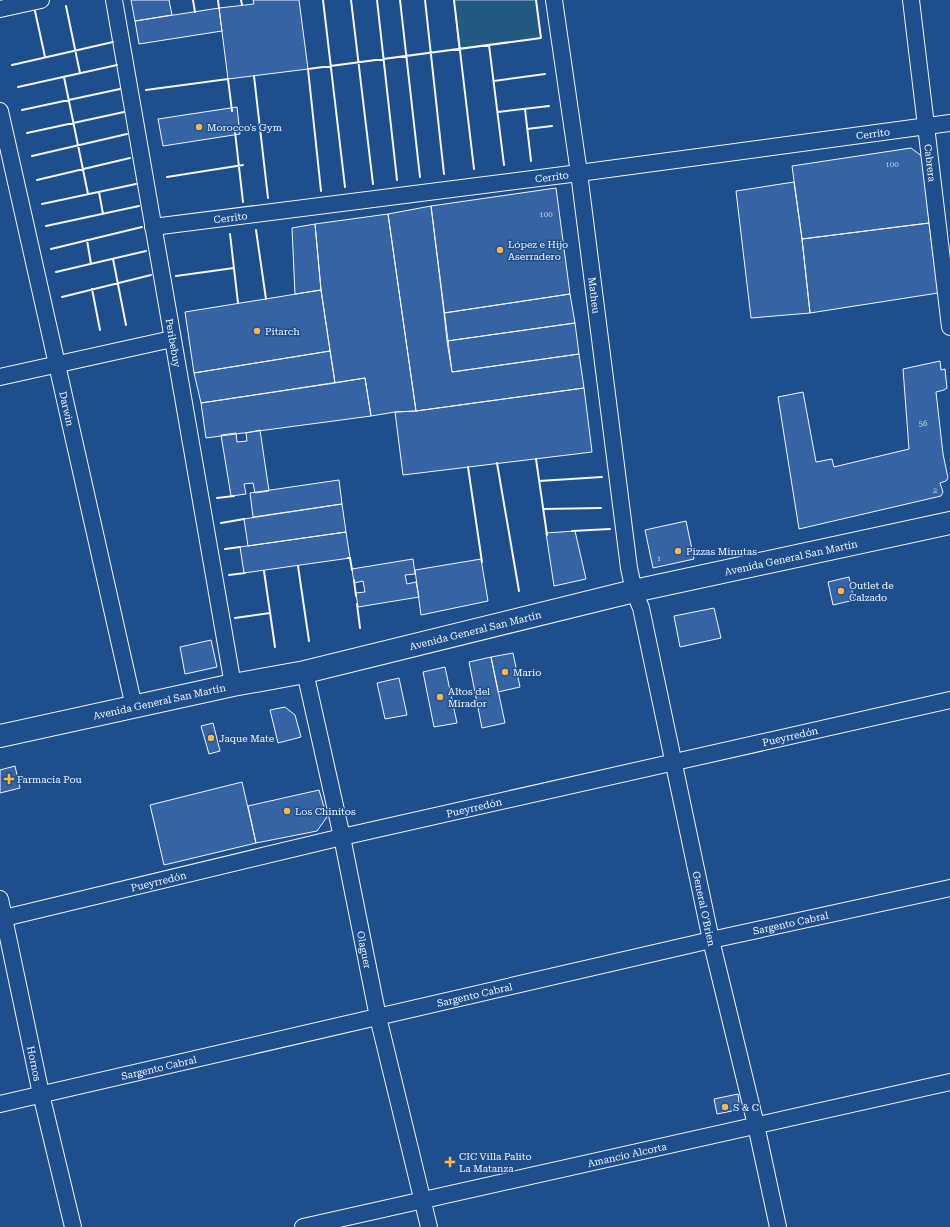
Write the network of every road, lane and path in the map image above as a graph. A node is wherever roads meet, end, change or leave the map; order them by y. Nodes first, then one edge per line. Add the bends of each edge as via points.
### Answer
1 (41, 0) edge
2 (114, 0) edge
3 (554, 0) edge
4 (911, 0) edge
5 (0, 9) edge
6 (0, 111) edge
7 (950, 123) edge
8 (925, 126) junction
9 (579, 173) junction
10 (153, 227) junction
11 (950, 326) edge
12 (172, 339) junction
13 (57, 364) junction
14 (0, 376) edge
15 (950, 523) edge
16 (634, 591) junction
17 (305, 672) junction
18 (233, 685) junction
19 (950, 700) edge
20 (134, 707) junction
21 (0, 736) edge
22 (673, 762) junction
23 (342, 836) junction
24 (950, 888) edge
25 (0, 899) edge
26 (2, 919) edge
27 (711, 940) junction
28 (378, 1017) junction
29 (950, 1082) edge
30 (42, 1094) junction
31 (0, 1104) edge
32 (756, 1125) junction
33 (422, 1201) junction
34 (73, 1227) edge
35 (303, 1227) edge
36 (429, 1227) edge
37 (778, 1227) edge

1 - 5 street
2 - 10 street, Peribebuy
3 - 9 street, Matheu
4 - 8 street, Cabrera
6 - 13 street, Darwin
7 - 8 street, Cerrito
8 - 9 street, Cerrito
8 - 11 street, Cabrera
9 - 10 street, Cerrito
9 - 16 street, Matheu
10 - 12 street, Peribebuy
12 - 13 street
12 - 18 street, Peribebuy
13 - 14 street
13 - 20 street, Darwin
15 - 16 main road, Avenida General San Martín
16 - 17 main road, Avenida General San Martín
16 - 22 street, General O'Brien via 641,608
17 - 18 main road, Avenida General San Martín
17 - 23 street, Olaguer
18 - 20 main road, Avenida General San Martín
19 - 22 street, Pueyrredón
20 - 21 main road, Avenida General San Martín
22 - 23 street, Pueyrredón
22 - 27 street, General O'Brien
23 - 26 street, Pueyrredón
23 - 28 street, Olaguer
24 - 27 street, Sargento Cabral
25 - 26 street, Hornos
26 - 30 street, Hornos
27 - 28 street, Sargento Cabral
27 - 32 street, General O'Brien
28 - 30 street, Sargento Cabral
28 - 33 street, Olaguer
29 - 32 street, Amancio Alcorta
30 - 31 street, Sargento Cabral
30 - 34 street, Hornos
32 - 33 street, Amancio Alcorta
32 - 37 street, General O'Brien
33 - 35 street, Amancio Alcorta
33 - 36 street, Olaguer

